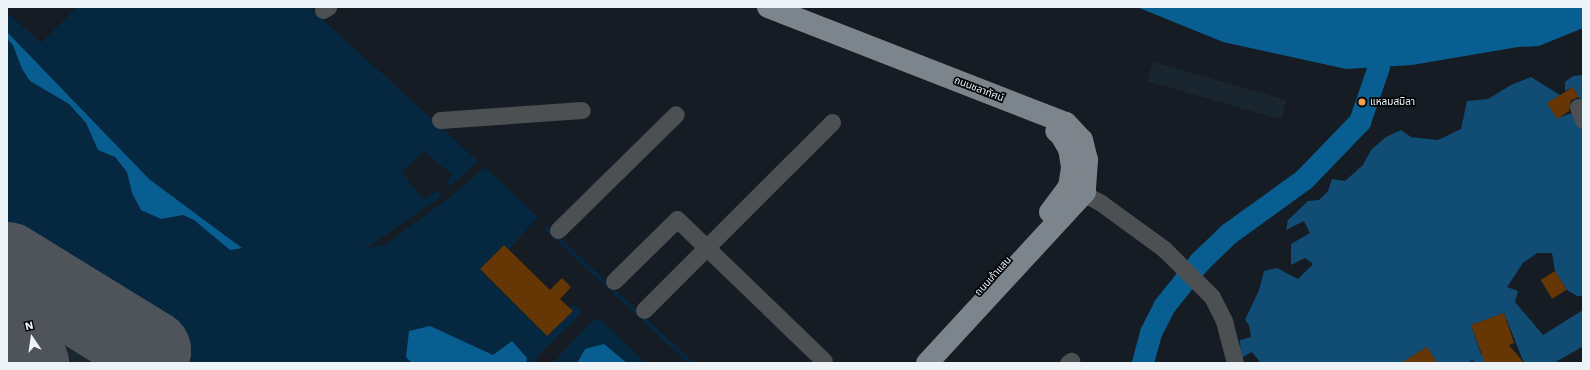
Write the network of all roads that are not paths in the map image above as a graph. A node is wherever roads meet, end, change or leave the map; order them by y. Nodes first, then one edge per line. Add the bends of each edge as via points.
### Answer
1 (768, 7) edge
2 (582, 110) dead end
3 (676, 114) dead end
4 (440, 120) dead end
5 (832, 122) dead end
6 (1077, 190) junction
7 (558, 230) dead end
8 (709, 247) junction
9 (614, 281) dead end
10 (644, 310) dead end
11 (824, 360) dead end
12 (915, 363) edge
13 (927, 363) edge
14 (1235, 363) edge

1 - 6 main road, ถนนชลาทัศน์ via 1066,123 1082,140 1087,160
2 - 4 street
3 - 7 street
5 - 8 street
6 - 12 main road, ถนนเก้าแสน via 1055,206
6 - 13 main road, ถนนเก้าแสน
6 - 14 street via 1164,249 1212,297 1224,321
8 - 9 street via 677,219
8 - 10 street
8 - 11 street

